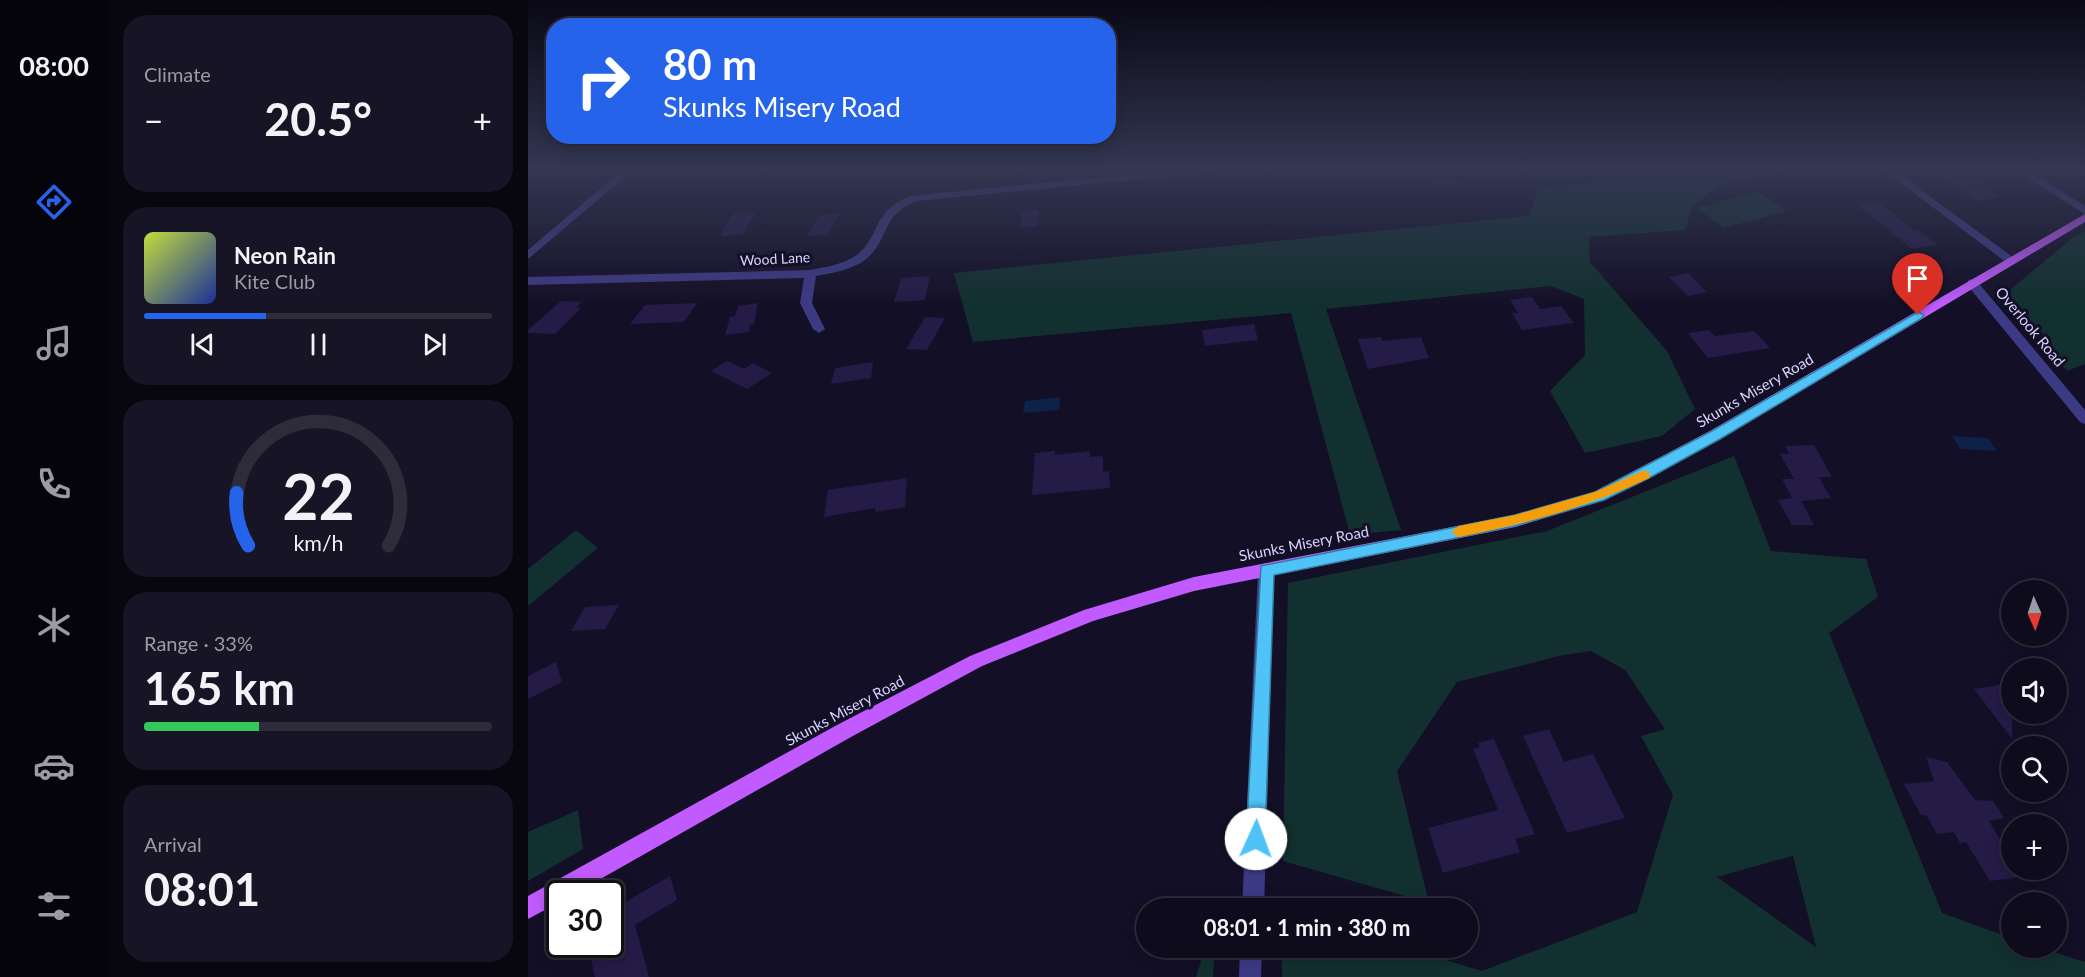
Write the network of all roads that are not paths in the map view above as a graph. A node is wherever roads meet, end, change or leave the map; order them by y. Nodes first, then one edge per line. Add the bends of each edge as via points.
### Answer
1 (575, 216) edge
2 (885, 216) edge
3 (1950, 216) edge
4 (2085, 217) edge
5 (528, 256) edge
6 (2010, 260) junction
7 (810, 274) junction
8 (528, 281) edge
9 (1972, 283) junction
10 (819, 329) dead end
11 (2085, 419) edge
12 (1266, 570) junction
13 (1253, 898) edge
14 (528, 908) edge
15 (1251, 958) edge
16 (1250, 977) edge

1 - 5 street
2 - 7 street, Wood Lane via 872,247 859,259
3 - 6 street
4 - 6 main road, Skunks Misery Road
6 - 9 main road, Skunks Misery Road
7 - 8 street, Wood Lane
7 - 10 street via 806,303
9 - 11 street, Overlook Road
9 - 12 main road, Skunks Misery Road via 1715,435 1599,496 1515,521
12 - 13 street
12 - 14 main road, Skunks Misery Road via 1194,584 1090,615 976,661
15 - 16 street

